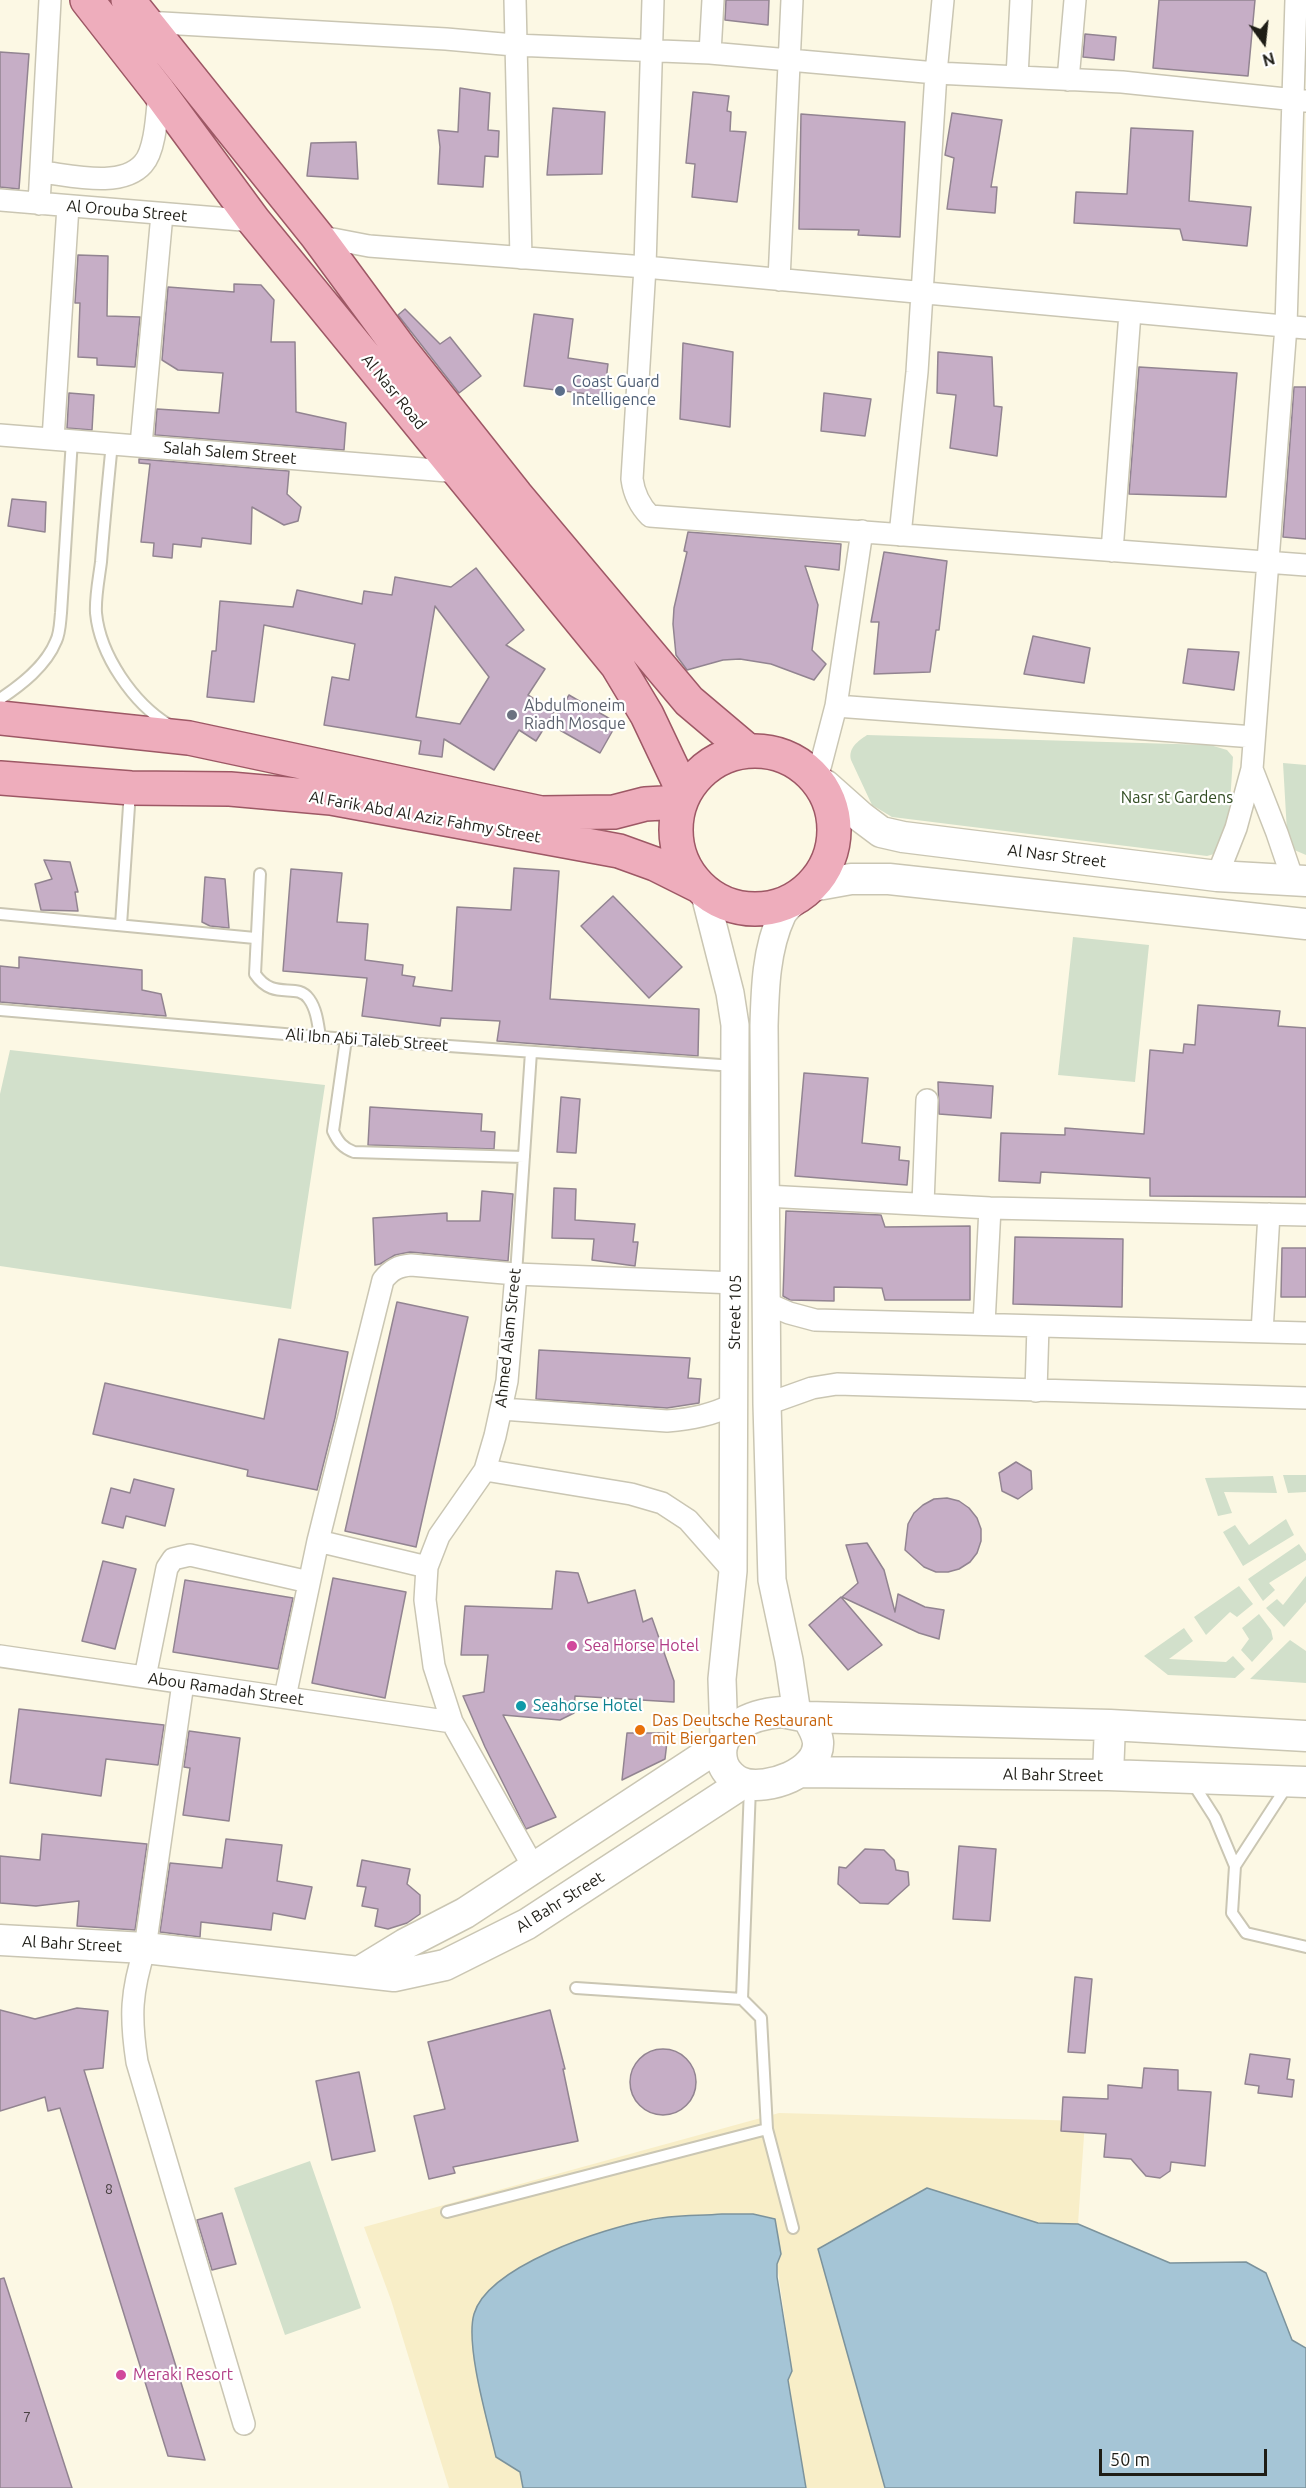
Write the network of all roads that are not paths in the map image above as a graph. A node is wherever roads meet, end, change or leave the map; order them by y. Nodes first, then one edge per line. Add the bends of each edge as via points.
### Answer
1 (46, 0) edge
2 (50, 0) edge
3 (515, 0) edge
4 (653, 0) edge
5 (713, 0) edge
6 (792, 0) edge
7 (943, 0) edge
8 (1021, 0) edge
9 (1075, 0) edge
10 (1296, 0) edge
11 (89, 2) edge
12 (136, 11) edge
13 (514, 45) junction
14 (651, 51) junction
15 (710, 53) junction
16 (787, 59) junction
17 (936, 73) junction
18 (1017, 77) junction
19 (1068, 80) junction
20 (159, 92) junction
21 (1300, 100) edge
22 (40, 172) junction
23 (0, 200) edge
24 (39, 204) junction
25 (68, 206) junction
26 (162, 214) junction
27 (254, 221) junction
28 (317, 236) junction
29 (521, 258) junction
30 (645, 267) junction
31 (779, 280) junction
32 (922, 294) junction
33 (1130, 313) junction
34 (1296, 327) edge
35 (0, 435) edge
36 (63, 439) junction
37 (112, 443) junction
38 (141, 445) junction
39 (460, 472) junction
40 (862, 531) junction
41 (900, 535) junction
42 (1112, 550) junction
43 (1267, 562) junction
44 (1306, 565) edge
45 (0, 699) edge
46 (836, 706) junction
47 (0, 718) edge
48 (1254, 737) junction
49 (189, 738) junction
50 (747, 750) junction
51 (1252, 769) junction
52 (0, 778) edge
53 (821, 782) junction
54 (131, 788) junction
55 (682, 797) junction
56 (260, 874) dead end
57 (1217, 876) junction
58 (1299, 881) edge
59 (701, 888) junction
60 (807, 890) junction
61 (0, 914) edge
62 (1306, 924) edge
63 (121, 925) junction
64 (255, 938) junction
65 (0, 1010) edge
66 (320, 1037) junction
67 (346, 1039) junction
68 (531, 1052) junction
69 (735, 1066) junction
70 (927, 1100) dead end
71 (524, 1157) junction
72 (766, 1196) junction
73 (922, 1204) junction
74 (990, 1208) junction
75 (1269, 1214) junction
76 (1306, 1215) edge
77 (516, 1274) junction
78 (735, 1283) junction
79 (766, 1303) junction
80 (984, 1324) junction
81 (1038, 1326) junction
82 (1262, 1332) junction
83 (1306, 1333) edge
84 (1036, 1391) junction
85 (1306, 1398) edge
86 (734, 1404) junction
87 (766, 1404) junction
88 (502, 1408) junction
89 (485, 1470) junction
90 (318, 1541) junction
91 (427, 1567) junction
92 (733, 1571) junction
93 (309, 1582) junction
94 (0, 1656) edge
95 (145, 1677) junction
96 (183, 1683) junction
97 (285, 1697) junction
98 (802, 1715) junction
99 (452, 1722) junction
100 (1110, 1725) junction
101 (1306, 1736) edge
102 (723, 1741) junction
103 (801, 1772) junction
104 (1108, 1775) junction
105 (1190, 1778) junction
106 (1298, 1782) edge
107 (747, 1783) junction
108 (1235, 1866) junction
109 (534, 1868) junction
110 (0, 1940) edge
111 (1306, 1947) edge
112 (145, 1948) junction
113 (359, 1972) junction
114 (576, 1988) dead end
115 (742, 1999) junction
116 (767, 2129) junction
117 (447, 2212) dead end
118 (793, 2228) dead end
119 (244, 2424) dead end

1 - 2 street
2 - 11 street
2 - 22 street
3 - 13 street
4 - 14 street
5 - 15 street
6 - 16 street
7 - 17 street
8 - 18 street
9 - 19 street
10 - 21 street
11 - 20 main road, Al Nasr Road
12 - 13 street
12 - 28 main road, Al Nasr Road
13 - 14 street
13 - 29 street
14 - 15 street
14 - 30 street
15 - 16 street
16 - 17 street
16 - 31 street
17 - 18 street
17 - 32 street
18 - 19 street
19 - 21 street
20 - 22 street via 156,121 144,163 128,176 108,179
20 - 27 main road, Al Nasr Road
21 - 34 street
22 - 24 street
23 - 24 street, Al Orouba Street
24 - 25 street, Al Orouba Street
25 - 26 street, Al Orouba Street
25 - 36 street
26 - 27 street, Al Orouba Street
26 - 38 street
27 - 39 main road, Al Nasr Road
28 - 29 street via 369,246
28 - 50 main road, Al Nasr Road via 400,350 523,503 689,701
29 - 30 street
30 - 31 street
30 - 40 street via 632,479 643,509 650,516 666,519
31 - 32 street
32 - 33 street
32 - 41 street via 918,372
33 - 34 street
33 - 42 street
34 - 43 street
35 - 36 street, Salah Salem Street
36 - 37 street, Salah Salem Street
36 - 45 lane via 62,613 56,641 40,666
37 - 38 street, Salah Salem Street
37 - 49 lane via 96,612 102,641 135,696 160,720
38 - 39 street, Salah Salem Street
39 - 55 main road, Al Nasr Road via 617,665 667,754
40 - 41 street
40 - 46 street
41 - 42 street
42 - 43 street
43 - 44 street
43 - 48 street
46 - 48 street
46 - 53 street
47 - 49 main road, Al Farik Abd Al Aziz Fahmy Street
48 - 51 street
49 - 55 main road, Al Farik Abd Al Aziz Fahmy Street via 541,813 614,812
50 - 53 main road via 774,752 799,763
50 - 55 main road via 707,766
51 - 57 street via 1236,828
51 - 58 street
52 - 54 main road, Al Farik Abd Al Aziz Fahmy Street
53 - 57 main road, Al Nasr Street via 881,832
53 - 60 main road via 831,804 835,833 829,861
54 - 59 main road, Al Farik Abd Al Aziz Fahmy Street via 231,789 331,798 619,851
54 - 63 lane
55 - 59 main road via 675,841 683,865
56 - 64 lane
57 - 58 main road, Al Nasr Street
59 - 60 main road via 721,902 748,909 776,907
59 - 69 street, Street 105 via 730,993
60 - 62 main road via 851,879 889,879
60 - 72 street, Street 105 via 783,913 771,950 765,988
61 - 63 lane
63 - 64 lane
64 - 66 lane via 255,974 272,990 298,992 309,998
65 - 66 lane, Ali Ibn Abi Taleb Street
66 - 67 lane, Ali Ibn Abi Taleb Street
67 - 68 lane, Ali Ibn Abi Taleb Street
67 - 71 lane via 333,1131 345,1149
68 - 69 lane, Ali Ibn Abi Taleb Street
68 - 71 lane, Ahmed Alam Street
69 - 78 street, Street 105
70 - 73 street
71 - 77 lane, Ahmed Alam Street
72 - 73 street
72 - 79 street, Street 105
73 - 74 street
74 - 75 street
74 - 80 street
75 - 76 street
75 - 82 street
77 - 78 street
77 - 88 street, Ahmed Alam Street
77 - 90 street via 411,1265 399,1266 383,1280
78 - 86 street, Street 105
79 - 80 street via 815,1320
79 - 87 street, Street 105
80 - 81 street
81 - 82 street
81 - 84 street
82 - 83 street
84 - 85 street
84 - 87 street via 837,1384
86 - 88 street via 716,1413 667,1421
86 - 92 street, Street 105
87 - 98 street, Street 105 via 772,1580
88 - 89 street, Ahmed Alam Street
89 - 91 street, Ahmed Alam Street via 439,1536
89 - 92 street via 631,1494 662,1503 688,1520
90 - 91 street
90 - 93 street
91 - 99 street, Ahmed Alam Street via 429,1633 442,1696
92 - 102 street, Street 105 via 722,1679
93 - 95 street via 190,1555 173,1559
93 - 97 street
94 - 95 street, Abou Ramadah Street
95 - 96 street, Abou Ramadah Street
96 - 97 street, Abou Ramadah Street
96 - 112 street
97 - 99 street, Abou Ramadah Street
98 - 100 main road
98 - 102 main road via 765,1713 750,1718
98 - 103 main road via 815,1731 818,1743 810,1765
99 - 109 street, Ahmed Alam Street
100 - 101 main road
100 - 104 main road
102 - 107 main road via 721,1757 725,1768
102 - 109 main road
103 - 104 main road, Al Bahr Street
103 - 107 main road via 773,1782
104 - 105 main road, Al Bahr Street
105 - 106 main road, Al Bahr Street
105 - 108 lane via 1215,1818
106 - 108 lane
107 - 113 main road, Al Bahr Street via 527,1924 478,1950 446,1965 394,1976
107 - 115 lane
108 - 111 lane via 1232,1913 1246,1933
109 - 113 main road via 465,1913
110 - 112 main road, Al Bahr Street
112 - 113 main road, Al Bahr Street
112 - 119 street via 134,1982 132,2011 137,2062
114 - 115 lane
115 - 116 lane via 761,2018
116 - 117 lane
116 - 118 lane

